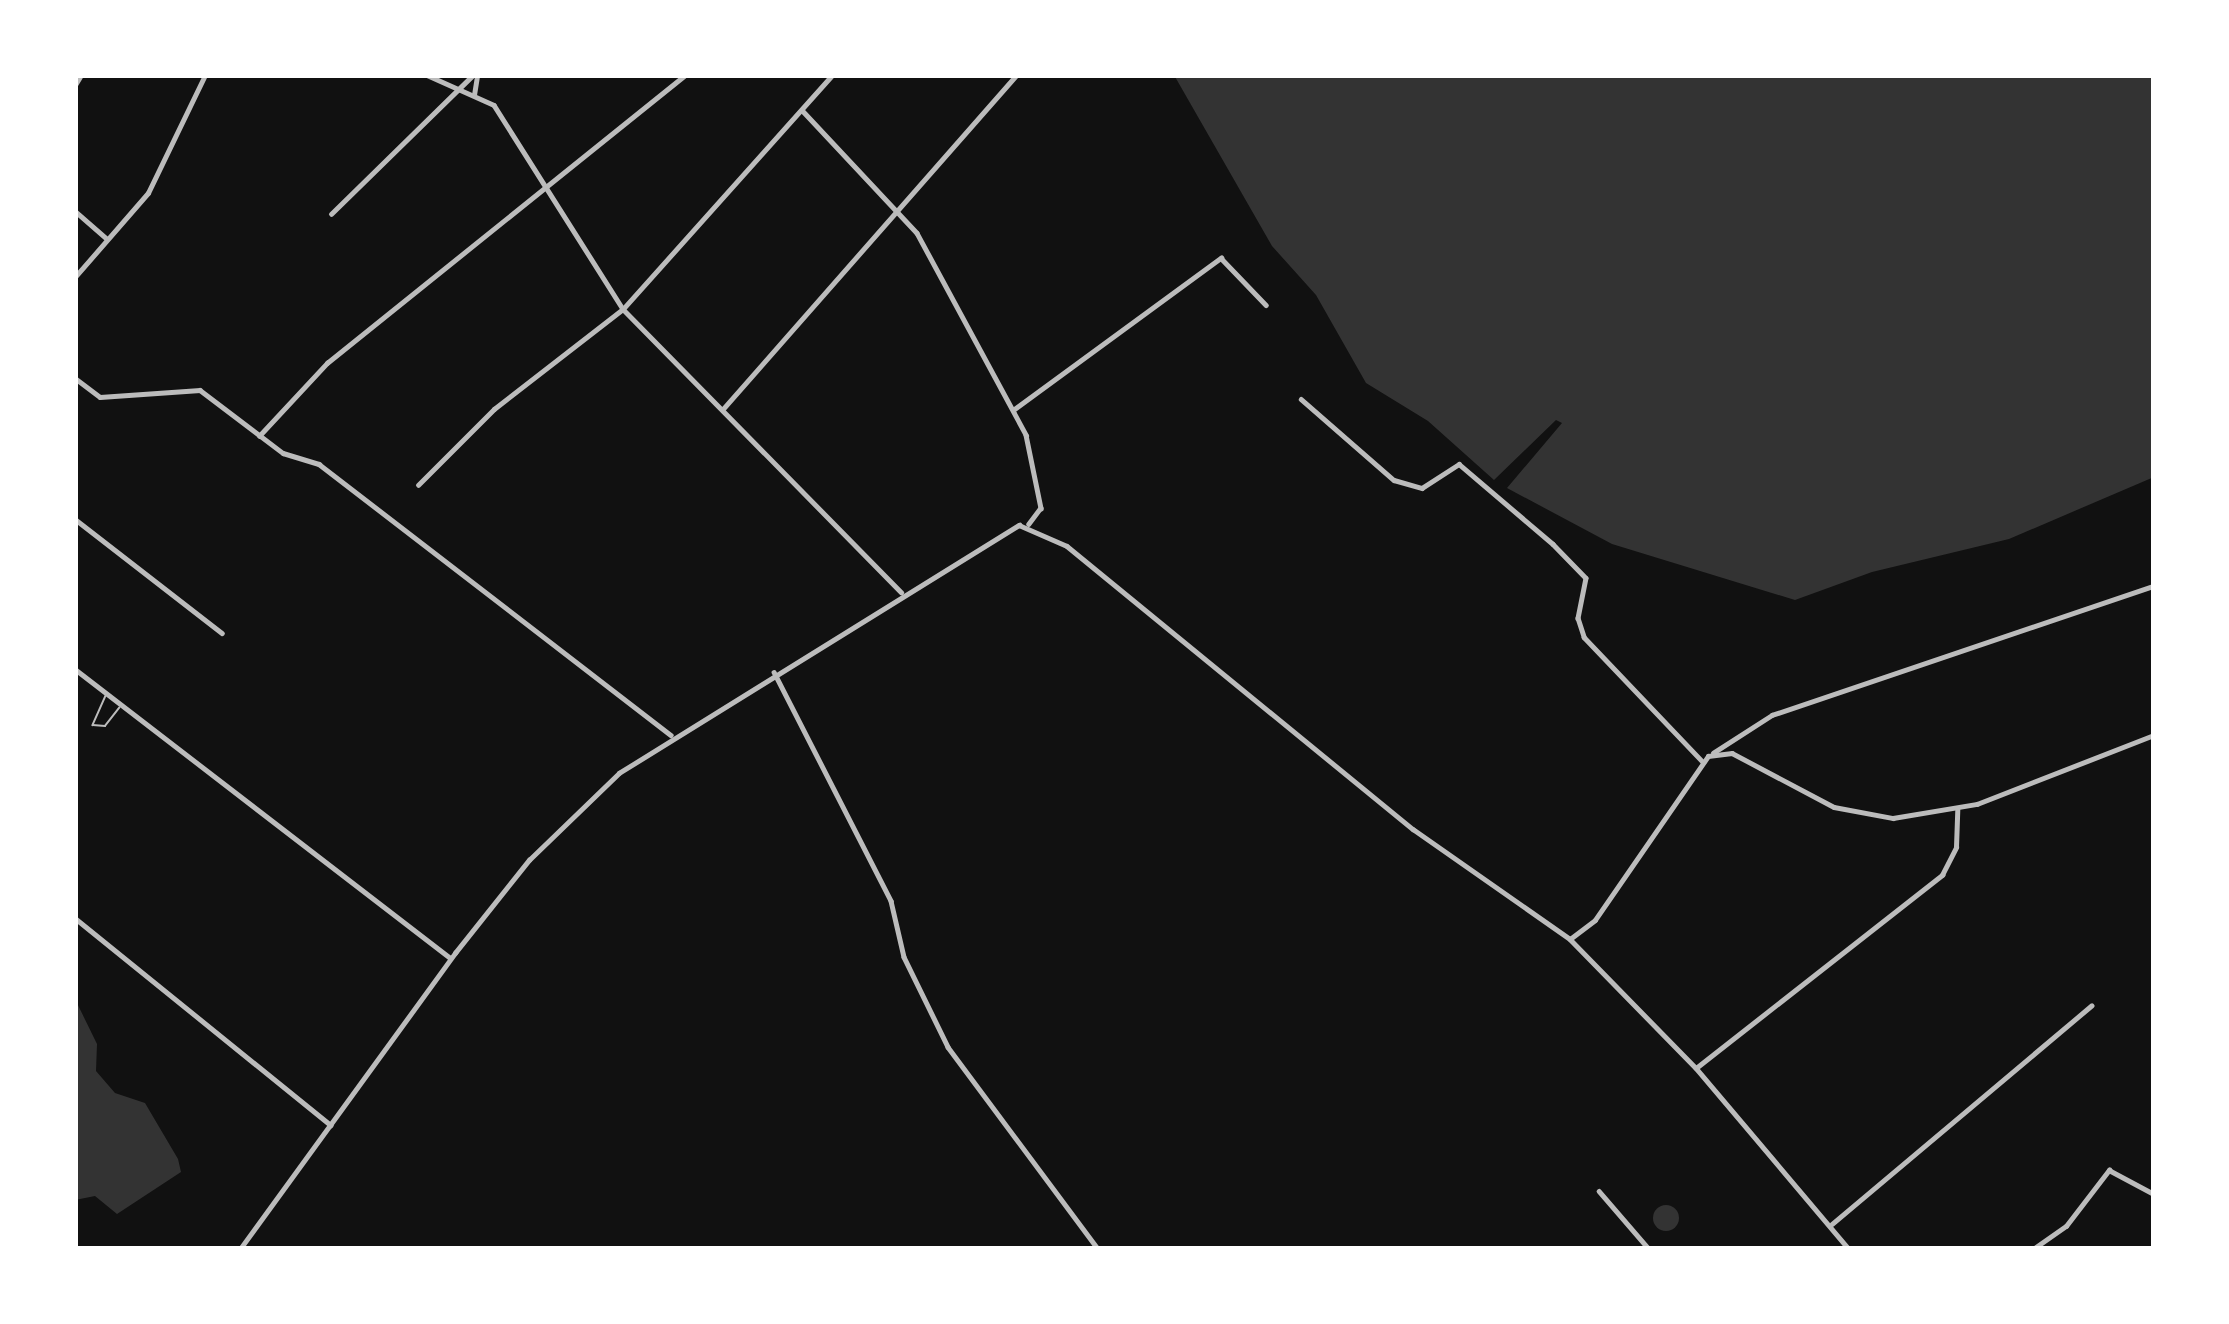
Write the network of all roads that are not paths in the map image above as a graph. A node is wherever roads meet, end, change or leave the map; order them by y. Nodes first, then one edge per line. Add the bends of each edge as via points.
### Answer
1 (81, 75) edge
2 (206, 75) edge
3 (427, 75) edge
4 (475, 75) edge
5 (685, 75) edge
6 (832, 75) edge
7 (1016, 75) edge
8 (75, 86) edge
9 (458, 86) junction
10 (474, 94) junction
11 (801, 109) junction
12 (549, 185) junction
13 (75, 211) edge
14 (899, 213) junction
15 (331, 214) dead end
16 (106, 238) junction
17 (75, 277) edge
18 (1266, 305) dead end
19 (622, 309) junction
20 (75, 378) edge
21 (1301, 399) dead end
22 (722, 410) junction
23 (1013, 410) junction
24 (260, 436) junction
25 (418, 485) dead end
26 (75, 519) edge
27 (1030, 524) junction
28 (2154, 586) edge
29 (901, 592) junction
30 (222, 633) dead end
31 (75, 669) edge
32 (774, 672) junction
33 (107, 694) junction
34 (121, 705) junction
35 (671, 735) junction
36 (2154, 735) edge
37 (1705, 759) junction
38 (1957, 810) junction
39 (75, 918) edge
40 (1570, 939) junction
41 (450, 958) junction
42 (2091, 1006) dead end
43 (1696, 1068) junction
44 (331, 1125) junction
45 (1599, 1191) dead end
46 (2154, 1194) edge
47 (1832, 1224) junction
48 (239, 1249) edge
49 (1098, 1249) edge
50 (1649, 1249) edge
51 (1850, 1249) edge
52 (2033, 1249) edge

1 - 8 street
2 - 16 street via 157,179
3 - 9 street
4 - 9 street
4 - 10 street
5 - 12 street
6 - 11 street
7 - 14 street
9 - 10 street
9 - 15 street via 424,130
10 - 12 street via 517,132
11 - 14 street
11 - 19 street
12 - 19 street
12 - 24 street via 327,363
13 - 16 street
14 - 22 street
14 - 23 street
16 - 17 street
18 - 23 street via 1220,258
19 - 22 street
19 - 25 street via 494,409
20 - 24 street via 100,397 200,390
21 - 37 street via 1394,480 1422,488 1460,464 1553,544 1586,578 1583,637
22 - 29 street
23 - 27 street via 1039,479 1041,508
24 - 35 street via 320,464
26 - 30 street
27 - 29 street
27 - 40 street via 1413,829
28 - 37 street via 1772,715
29 - 32 street
31 - 33 street
32 - 35 street
32 - 49 street via 891,902 904,957 948,1047
33 - 34 street
33 - 34 lane via 92,716 97,728
34 - 41 street
35 - 41 street via 559,830
36 - 38 street
37 - 38 street via 1732,753 1805,795 1865,814
37 - 40 street
38 - 43 street via 1956,847 1942,875
39 - 44 street
40 - 43 street
41 - 44 street
42 - 47 street
43 - 47 street
44 - 48 street
45 - 50 street
46 - 52 street via 2109,1170 2066,1226
47 - 51 street

